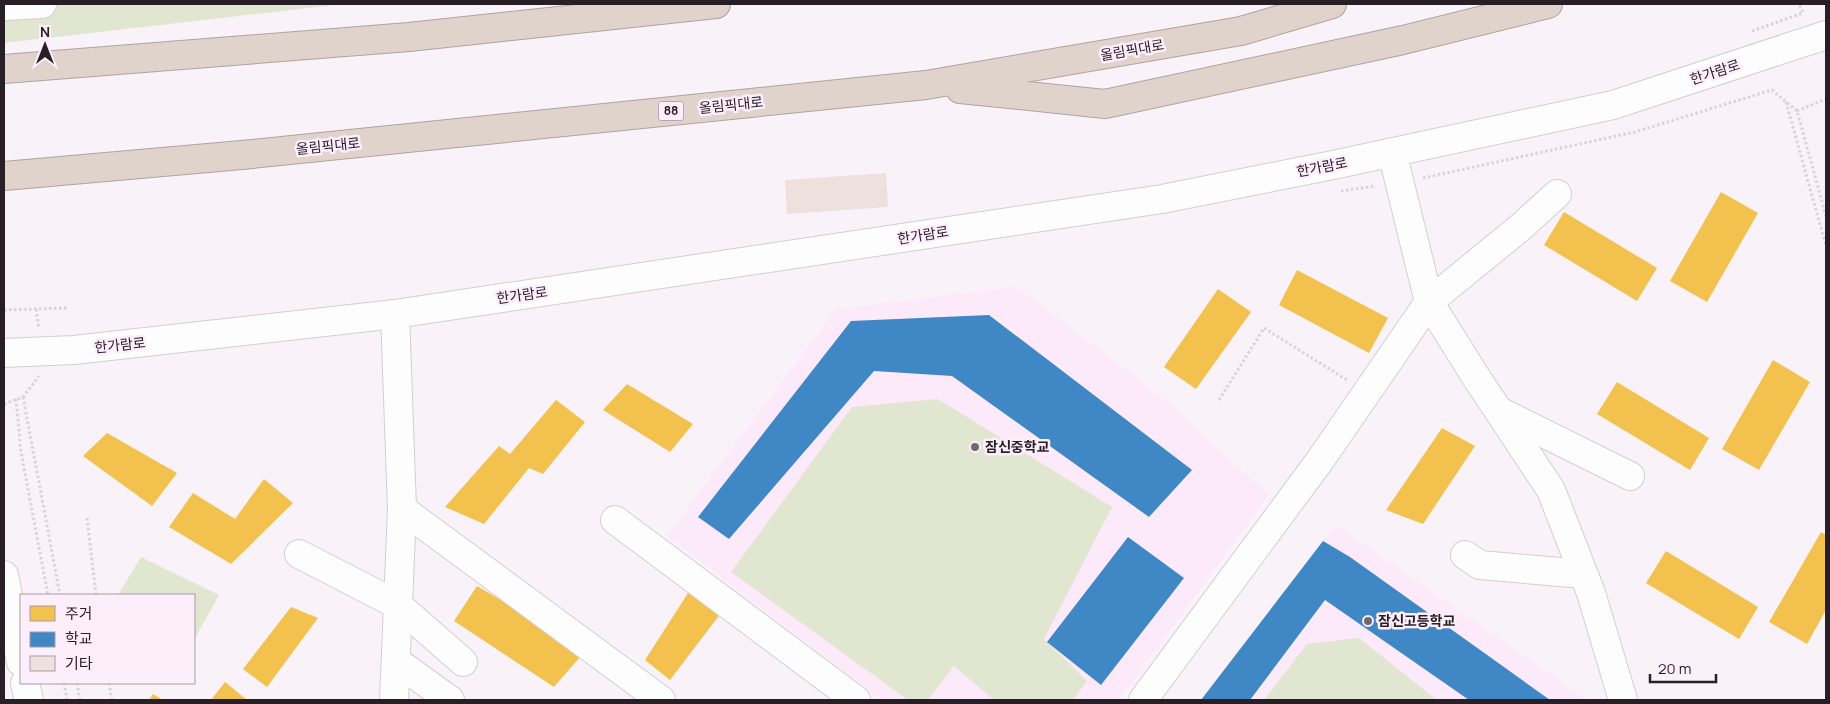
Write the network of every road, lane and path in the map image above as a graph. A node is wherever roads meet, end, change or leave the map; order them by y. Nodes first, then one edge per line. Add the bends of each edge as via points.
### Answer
1 (42, 4) edge
2 (716, 4) edge
3 (1332, 4) edge
4 (1548, 4) edge
5 (1800, 4) edge
6 (4, 6) edge
7 (1749, 32) dead end
8 (1824, 43) edge
9 (4, 69) edge
10 (926, 85) junction
11 (1753, 96) dead end
12 (1826, 99) edge
13 (1785, 101) junction
14 (1797, 111) junction
15 (1392, 152) junction
16 (4, 176) edge
17 (1558, 194) dead end
18 (1826, 216) edge
19 (1826, 246) edge
20 (1429, 302) junction
21 (68, 308) dead end
22 (4, 310) edge
23 (395, 314) junction
24 (4, 353) edge
25 (44, 370) dead end
26 (1367, 392) junction
27 (23, 397) junction
28 (16, 399) junction
29 (1219, 400) dead end
30 (4, 404) edge
31 (1497, 410) junction
32 (1630, 476) dead end
33 (402, 509) junction
34 (87, 518) dead end
35 (615, 520) dead end
36 (299, 554) dead end
37 (1465, 555) dead end
38 (4, 574) edge
39 (1583, 574) junction
40 (48, 594) edge
41 (60, 594) edge
42 (96, 594) edge
43 (398, 606) junction
44 (20, 657) edge
45 (396, 661) junction
46 (463, 662) dead end
47 (26, 684) edge
48 (64, 684) edge
49 (77, 684) edge
50 (109, 684) edge
51 (29, 700) edge
52 (67, 700) edge
53 (80, 700) edge
54 (112, 700) edge
55 (394, 700) edge
56 (450, 700) edge
57 (660, 700) edge
58 (856, 700) edge
59 (1143, 700) edge
60 (1623, 700) edge

1 - 6 street
2 - 9 highway via 409,37
3 - 10 highway, 올림픽대로 / 88 via 1241,32
4 - 10 highway via 1403,40 1105,104
5 - 7 path via 1803,13
8 - 15 street, 한가람로 via 1613,106
10 - 16 highway, 올림픽대로 / 88
11 - 13 path via 1772,90
12 - 14 path
13 - 14 path
13 - 19 path
14 - 18 path
15 - 20 street
15 - 23 street, 한가람로 via 1162,199
17 - 20 street
20 - 26 street
20 - 31 street
21 - 22 path
23 - 24 street, 한가람로 via 74,350
23 - 33 street
25 - 27 path
26 - 29 path via 1264,328
26 - 59 street
27 - 28 path
27 - 41 path
28 - 30 path
28 - 40 path via 21,452
31 - 32 street
31 - 39 street via 1551,490
33 - 43 street
33 - 57 street
34 - 42 path
35 - 58 street
36 - 43 street
37 - 39 street via 1480,566
38 - 44 street
39 - 60 street
43 - 45 street
43 - 46 street
45 - 55 street
45 - 56 street
47 - 51 street
48 - 52 path
49 - 53 path
50 - 54 path

